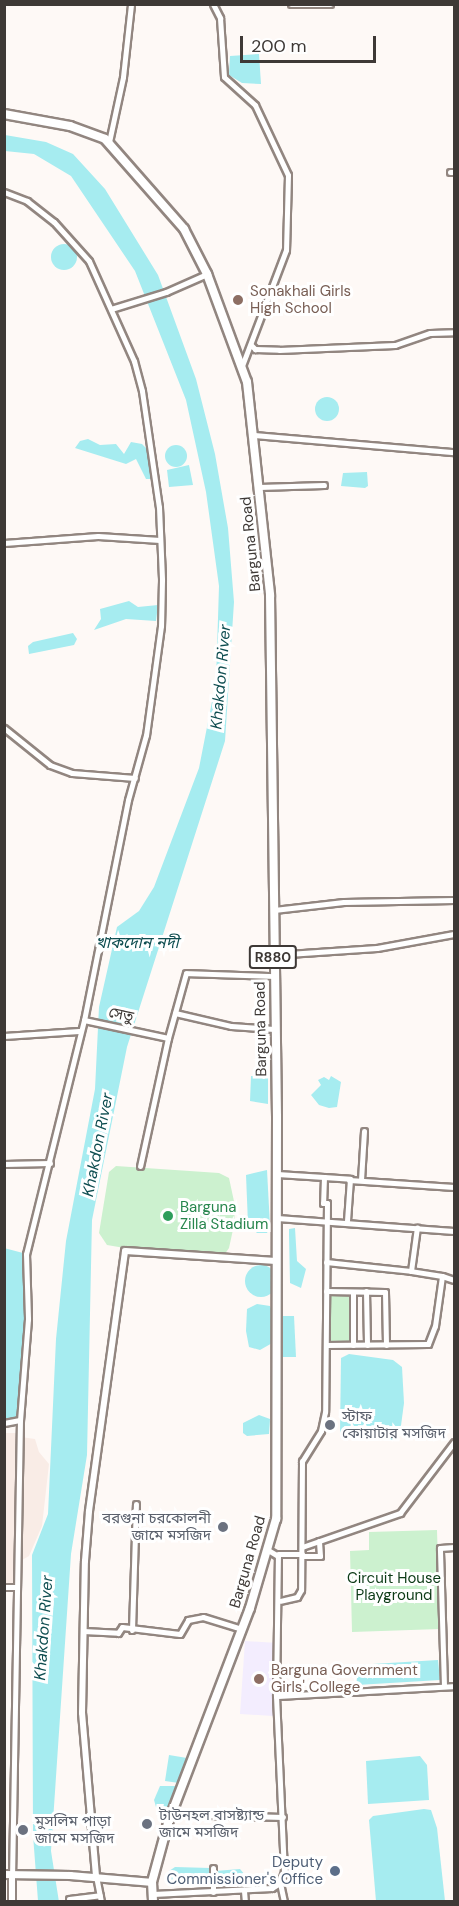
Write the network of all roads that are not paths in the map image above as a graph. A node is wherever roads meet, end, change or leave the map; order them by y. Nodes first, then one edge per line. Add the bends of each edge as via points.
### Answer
1 (131, 4) edge
2 (213, 4) edge
3 (291, 4) edge
4 (330, 4) edge
5 (4, 114) edge
6 (109, 142) junction
7 (4, 192) edge
8 (207, 274) junction
9 (111, 309) junction
10 (454, 332) edge
11 (251, 345) junction
12 (242, 366) junction
13 (254, 435) junction
14 (454, 452) edge
15 (324, 485) dead end
16 (259, 487) junction
17 (160, 540) junction
18 (4, 543) edge
19 (4, 728) edge
20 (135, 778) junction
21 (454, 900) edge
22 (274, 910) junction
23 (454, 934) edge
24 (273, 956) junction
25 (273, 976) junction
26 (175, 1013) junction
27 (84, 1020) junction
28 (274, 1029) junction
29 (79, 1031) junction
30 (4, 1036) edge
31 (168, 1038) junction
32 (364, 1131) dead end
33 (4, 1164) edge
34 (50, 1164) junction
35 (140, 1166) dead end
36 (277, 1174) junction
37 (324, 1178) junction
38 (350, 1180) junction
39 (362, 1180) junction
40 (454, 1187) edge
41 (277, 1218) junction
42 (327, 1219) junction
43 (346, 1221) junction
44 (417, 1227) junction
45 (454, 1231) edge
46 (277, 1261) junction
47 (326, 1262) junction
48 (411, 1271) junction
49 (442, 1276) junction
50 (454, 1280) edge
51 (326, 1292) junction
52 (353, 1292) junction
53 (366, 1292) junction
54 (326, 1345) junction
55 (353, 1345) junction
56 (367, 1345) junction
57 (386, 1345) junction
58 (20, 1420) junction
59 (4, 1423) edge
60 (454, 1442) edge
61 (136, 1504) dead end
62 (320, 1541) junction
63 (302, 1546) junction
64 (454, 1547) edge
65 (268, 1550) junction
66 (278, 1554) junction
67 (302, 1555) junction
68 (4, 1587) edge
69 (16, 1587) junction
70 (280, 1601) junction
71 (242, 1629) junction
72 (132, 1630) junction
73 (83, 1631) junction
74 (444, 1686) junction
75 (454, 1686) edge
76 (276, 1696) junction
77 (171, 1814) junction
78 (283, 1817) junction
79 (4, 1865) edge
80 (12, 1865) junction
81 (213, 1868) dead end
82 (8, 1874) edge
83 (96, 1876) junction
84 (152, 1882) junction
85 (280, 1883) junction
86 (244, 1891) junction
87 (213, 1892) junction
88 (100, 1894) junction
89 (153, 1898) edge
90 (69, 1899) dead end
91 (12, 1902) edge
92 (101, 1902) edge
93 (245, 1902) edge
94 (284, 1902) edge

1 - 6 street via 123,76
2 - 11 street via 220,18 224,77 255,105 288,175 286,250
3 - 4 street
5 - 6 main road, Barguna Road / R880 via 70,126
6 - 8 main road, Barguna Road / R880 via 184,230
7 - 9 street via 27,201 69,237 96,272
8 - 9 street
8 - 12 main road, Barguna Road / R880
9 - 17 street via 142,391
10 - 11 street via 430,333 395,345 279,350 255,349
11 - 12 street
12 - 13 main road, Barguna Road / R880
13 - 14 street
13 - 16 main road, Barguna Road / R880
15 - 16 street
16 - 22 main road, Barguna Road / R880 via 270,595
17 - 18 street via 98,536
17 - 20 street via 161,626 146,735
19 - 20 street via 50,765 72,773
20 - 27 street
21 - 22 street via 344,902
22 - 24 main road, Barguna Road / R880
23 - 24 street via 377,948
24 - 25 main road, Barguna Road / R880
25 - 26 street via 186,973
25 - 28 main road, Barguna Road / R880
26 - 28 street via 231,1026
26 - 31 street
27 - 29 street
27 - 31 street, সেতু
28 - 36 main road, Barguna Road / R880
29 - 30 street
29 - 34 street
31 - 35 street
32 - 39 street
33 - 34 street
34 - 58 street via 26,1254 28,1319
36 - 37 street
36 - 41 main road, Barguna Road / R880
37 - 38 street
37 - 42 street
38 - 39 street
38 - 43 street
39 - 40 street
41 - 42 street
41 - 46 main road, Barguna Road / R880
42 - 43 street
42 - 47 street
43 - 44 street
44 - 45 street
44 - 48 street
46 - 65 main road, Barguna Road / R880 via 279,1487
46 - 73 street via 125,1251 89,1511
47 - 48 street
47 - 51 street
48 - 49 street
49 - 50 street
49 - 57 street via 435,1326 428,1344
51 - 52 street
51 - 54 street
52 - 53 street
52 - 55 street
53 - 56 street
53 - 57 street via 385,1292
54 - 55 street
54 - 63 street via 325,1412 321,1431 302,1461
55 - 56 street
56 - 57 street
58 - 59 street
58 - 69 street
60 - 62 street via 400,1513
61 - 72 street
62 - 63 street
62 - 67 street via 320,1556
63 - 67 street
64 - 74 street via 440,1548
65 - 66 street
65 - 71 main road, Barguna Road / R880
66 - 67 street
66 - 70 street
67 - 70 street via 301,1590 297,1597
68 - 69 street
69 - 80 street
70 - 76 street
71 - 72 street via 203,1617 188,1620 180,1634
71 - 77 main road, Barguna Road / R880
72 - 73 street
73 - 83 street via 82,1713
74 - 75 street
74 - 76 street
76 - 78 street
77 - 78 street
77 - 84 main road, Barguna Road / R880
78 - 85 street via 284,1872
79 - 80 street
80 - 82 street
81 - 87 street
82 - 83 main road
82 - 91 street
83 - 84 main road
83 - 88 street
84 - 89 main road, Barguna Road / R880
85 - 86 street
85 - 94 street
86 - 87 street
86 - 93 street
87 - 89 street
88 - 90 street
88 - 92 street

